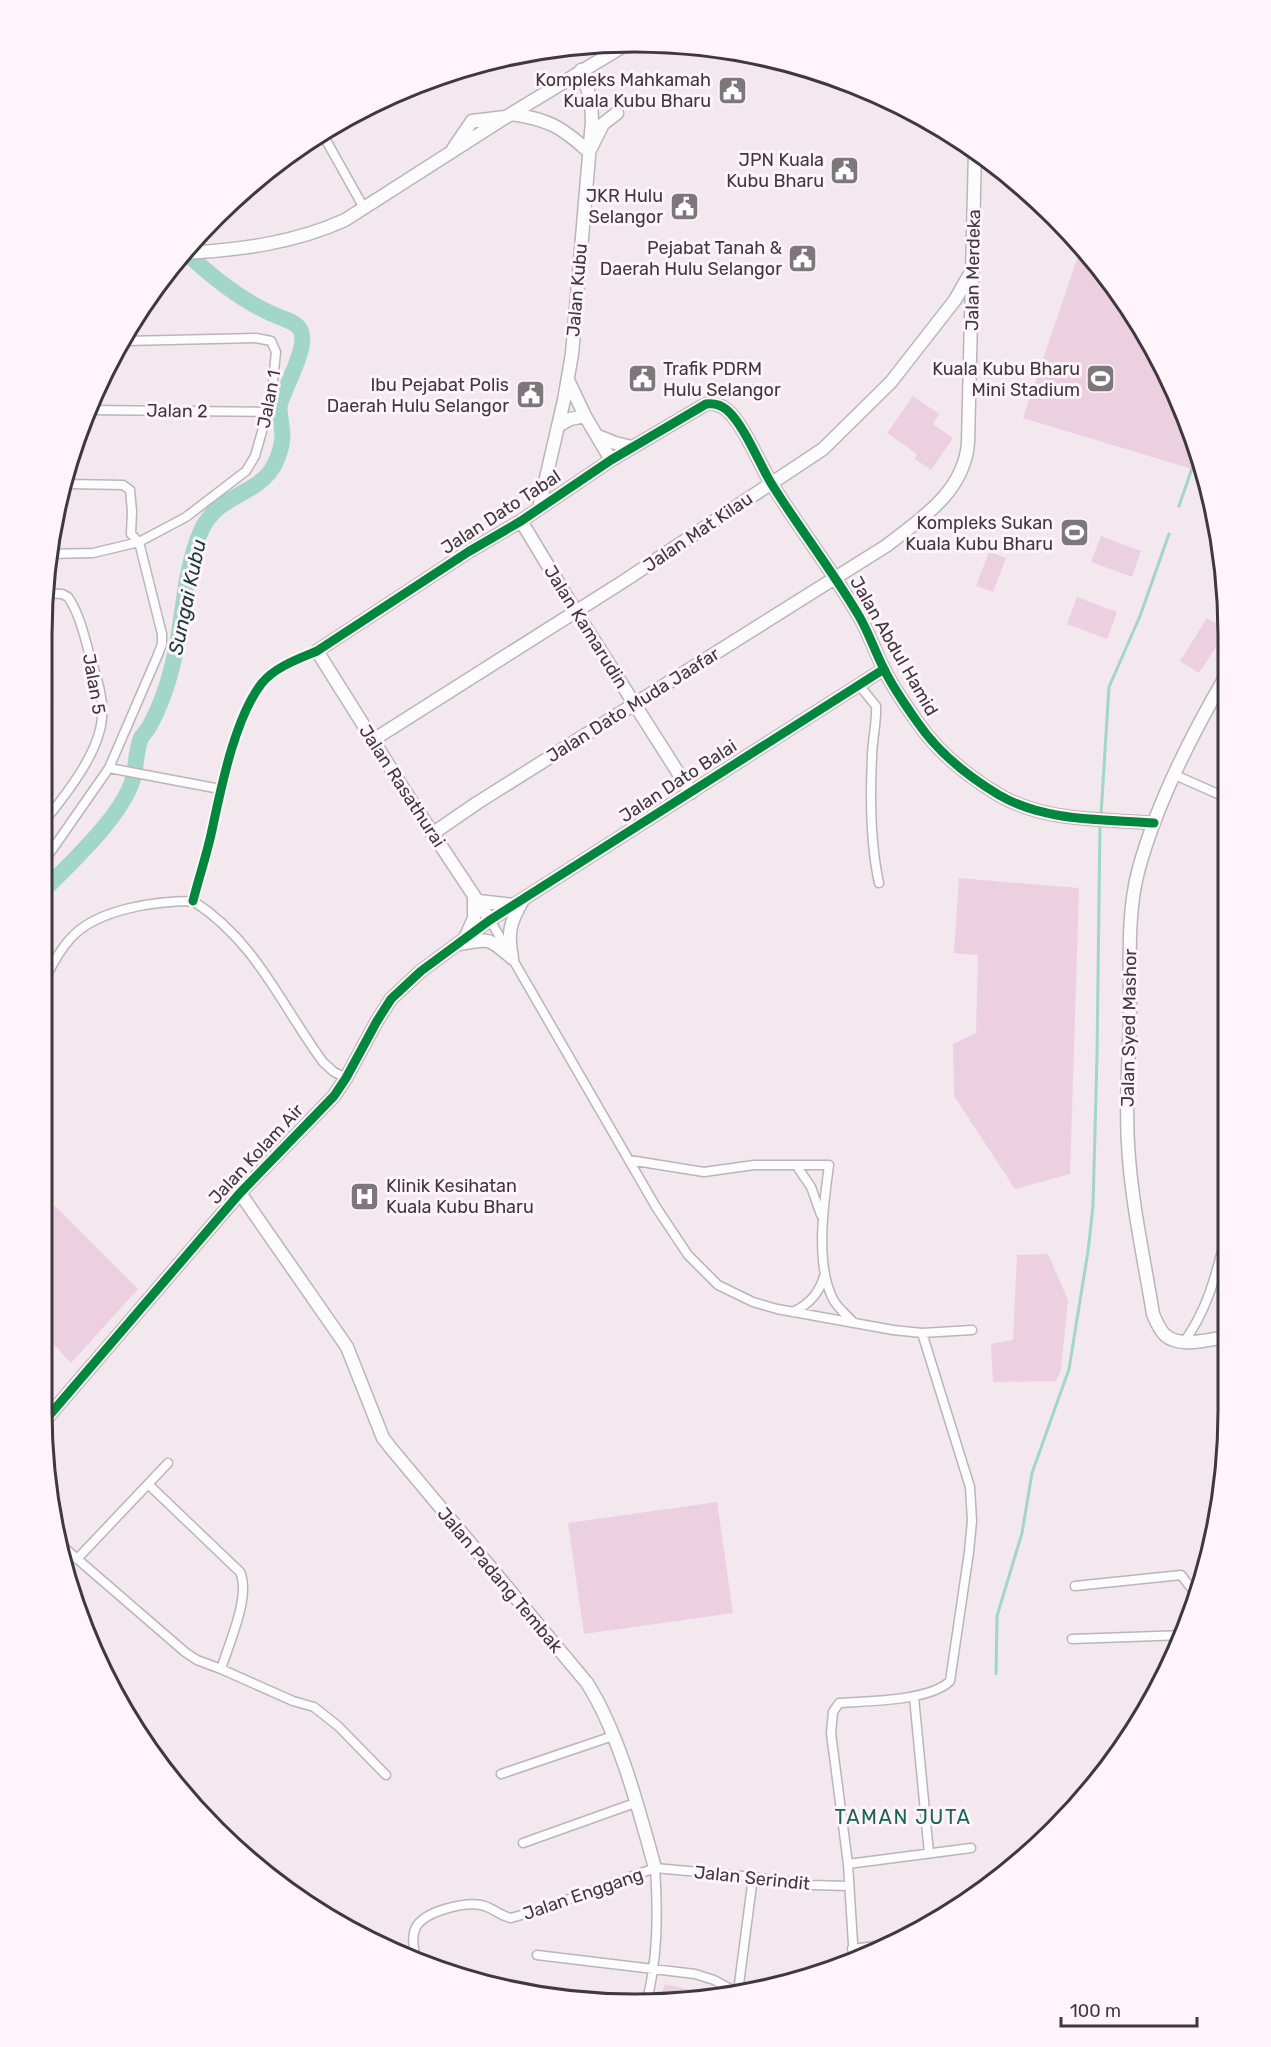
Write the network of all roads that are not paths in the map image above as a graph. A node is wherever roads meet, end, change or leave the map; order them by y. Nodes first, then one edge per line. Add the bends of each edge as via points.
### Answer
1 (611, 53) edge
2 (581, 70) junction
3 (616, 113) dead end
4 (508, 115) junction
5 (327, 142) edge
6 (589, 152) junction
7 (975, 162) edge
8 (364, 208) junction
9 (196, 252) edge
10 (973, 268) junction
11 (955, 300) junction
12 (973, 301) junction
13 (133, 341) edge
14 (568, 380) junction
15 (706, 404) joint
16 (98, 410) edge
17 (268, 412) junction
18 (585, 416) junction
19 (558, 426) junction
20 (598, 436) junction
21 (632, 447) junction
22 (611, 460) junction
23 (771, 483) junction
24 (72, 484) edge
25 (539, 508) junction
26 (521, 521) junction
27 (139, 542) junction
28 (58, 554) edge
29 (835, 578) junction
30 (54, 594) edge
31 (576, 612) junction
32 (317, 651) junction
33 (884, 669) junction
34 (860, 685) junction
35 (1218, 689) edge
36 (635, 703) junction
37 (372, 740) junction
38 (109, 768) junction
39 (1175, 775) junction
40 (220, 789) junction
41 (691, 793) junction
42 (1218, 794) edge
43 (52, 812) edge
44 (1154, 823) junction
45 (432, 834) junction
46 (52, 849) edge
47 (879, 882) dead end
48 (476, 899) junction
49 (193, 901) junction
50 (518, 902) junction
51 (490, 920) junction
52 (466, 937) junction
53 (454, 945) junction
54 (512, 958) junction
55 (52, 966) edge
56 (346, 1078) junction
57 (629, 1160) junction
58 (796, 1165) junction
59 (240, 1193) junction
60 (823, 1221) junction
61 (1218, 1265) edge
62 (825, 1274) junction
63 (793, 1312) junction
64 (853, 1322) junction
65 (972, 1330) dead end
66 (922, 1333) junction
67 (1218, 1338) edge
68 (1184, 1342) junction
69 (52, 1412) edge
70 (168, 1463) dead end
71 (148, 1484) junction
72 (70, 1553) edge
73 (77, 1559) junction
74 (1076, 1586) dead end
75 (1191, 1588) edge
76 (1174, 1635) edge
77 (1072, 1639) dead end
78 (221, 1669) junction
79 (914, 1697) junction
80 (613, 1736) junction
81 (501, 1774) dead end
82 (386, 1775) dead end
83 (635, 1803) junction
84 (523, 1843) dead end
85 (971, 1848) dead end
86 (929, 1853) junction
87 (848, 1864) junction
88 (655, 1868) junction
89 (753, 1876) junction
90 (849, 1886) junction
91 (864, 1947) edge
92 (852, 1949) junction
93 (416, 1952) edge
94 (853, 1952) edge
95 (537, 1955) dead end
96 (653, 1969) junction
97 (740, 1985) edge
98 (726, 1987) edge
99 (648, 1994) edge

1 - 2 street
2 - 4 street
2 - 6 street, Jalan Kubu via 591,100
3 - 6 street via 603,124
4 - 6 street via 535,117 559,127
4 - 8 street via 472,121 449,154
5 - 8 street
6 - 14 street, Jalan Kubu
7 - 10 street, Jalan Merdeka
8 - 9 street via 299,237
10 - 11 street, Jalan Mat Kilau
10 - 12 street, Jalan Merdeka
11 - 12 street
11 - 23 street, Jalan Mat Kilau via 891,382 846,428 823,449
12 - 29 street, Jalan Merdeka via 968,443 959,477 932,511
13 - 17 street, Jalan 1 via 272,341 276,371
14 - 18 street
14 - 19 street, Jalan Kubu
15 - 21 street, Jalan Dato Tabal
15 - 23 street, Jalan Abdul Hamid via 728,410
16 - 17 street, Jalan 2
17 - 27 street, Jalan 1 via 255,456 246,471 186,517
18 - 19 street
18 - 20 street
19 - 25 street, Jalan Kubu
20 - 21 street
20 - 22 street
21 - 22 street, Jalan Dato Tabal
22 - 25 street, Jalan Dato Tabal
23 - 29 street, Jalan Abdul Hamid
23 - 31 street, Jalan Mat Kilau
24 - 27 street via 123,485 130,490 131,534
25 - 26 street, Jalan Dato Tabal
26 - 31 street, Jalan Kamarudin
26 - 32 street, Jalan Dato Tabal
27 - 28 street, Jalan 1 via 99,552
27 - 38 street via 161,625 162,644
29 - 33 street, Jalan Abdul Hamid
29 - 36 street, Jalan Dato Muda Jaafar
30 - 43 street, Jalan 5 via 68,597 80,619 97,678 103,717 88,760
31 - 36 street, Jalan Kamarudin
31 - 37 street, Jalan Mat Kilau
32 - 37 street, Jalan Rasathurai
32 - 40 street via 294,660 263,682 246,711
33 - 34 street, Jalan Dato Balai
33 - 44 street, Jalan Abdul Hamid via 919,725 964,771 998,794 1033,811
34 - 41 street, Jalan Dato Balai
34 - 47 street via 876,706 872,804 873,850
35 - 39 street, Jalan Syed Mashor
36 - 41 street, Jalan Kamarudin
36 - 45 street, Jalan Dato Muda Jaafar
37 - 45 street, Jalan Rasathurai
38 - 40 street
38 - 46 street
39 - 42 street
39 - 44 street, Jalan Syed Mashor
40 - 49 street
41 - 50 street, Jalan Dato Balai
44 - 68 street, Jalan Syed Mashor via 1134,893 1130,1176 1153,1314 1166,1337
45 - 48 street, Jalan Rasathurai
48 - 50 street
48 - 51 street, Jalan Rasathurai
48 - 52 street
49 - 55 street via 151,904 110,914 70,938
49 - 56 street via 226,925 263,969 323,1062
50 - 51 street, Jalan Dato Balai
50 - 54 street via 509,933
51 - 52 street, Jalan Kolam Air
51 - 54 street
52 - 53 street, Jalan Kolam Air
53 - 54 street via 486,939
53 - 56 street, Jalan Kolam Air via 391,999
54 - 57 street
56 - 59 street, Jalan Kolam Air via 334,1096
57 - 58 street via 704,1172 754,1165
57 - 63 street via 656,1207 700,1269 733,1294
58 - 60 street via 811,1187
58 - 60 street via 829,1165
59 - 69 street, Jalan Kolam Air
59 - 80 street, Jalan Padang Tembak via 347,1347 383,1438 587,1683
60 - 62 street
61 - 68 street via 1209,1297
62 - 63 street via 815,1298
62 - 64 street via 832,1296
63 - 64 street
64 - 66 street
65 - 66 street
66 - 79 street via 966,1470 972,1521 950,1681
67 - 68 street
70 - 71 street
71 - 73 street
71 - 78 street via 243,1578 242,1600
72 - 73 street
73 - 78 street via 185,1652
74 - 75 street via 1180,1575
76 - 77 street
78 - 82 street via 314,1707
79 - 86 street
79 - 87 street via 839,1703 833,1712 831,1733
80 - 81 street
80 - 83 street, Jalan Padang Tembak
83 - 84 street
83 - 88 street, Jalan Padang Tembak
85 - 86 street
86 - 87 street
87 - 90 street
88 - 89 street, Jalan Serindit
88 - 93 street, Jalan Enggang via 511,1918 481,1905 432,1913 423,1918 414,1933
88 - 96 street, Jalan Padang Tembak via 657,1935
89 - 90 street, Jalan Serindit
89 - 97 street
90 - 92 street
91 - 92 street
92 - 94 street
95 - 96 street
96 - 98 street via 694,1974
96 - 99 street, Jalan Padang Tembak

